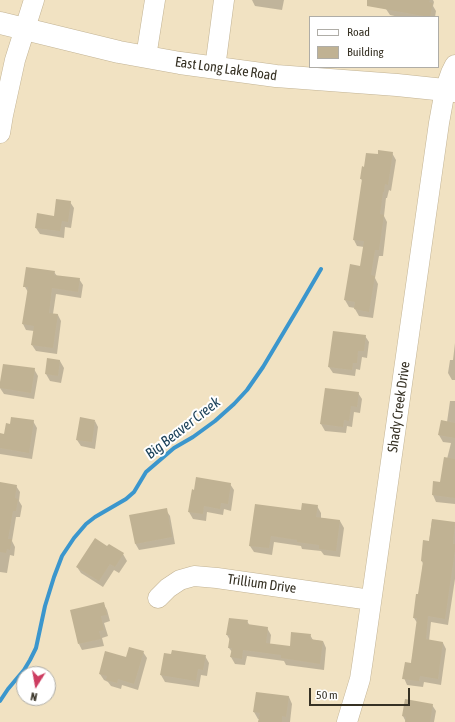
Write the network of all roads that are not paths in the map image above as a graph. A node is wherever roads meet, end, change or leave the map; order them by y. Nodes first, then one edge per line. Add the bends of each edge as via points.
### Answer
1 (34, 0) edge
2 (155, 0) edge
3 (224, 0) edge
4 (0, 23) edge
5 (24, 29) junction
6 (146, 57) junction
7 (455, 66) edge
8 (214, 68) junction
9 (450, 91) edge
10 (0, 133) edge
11 (158, 598) dead end
12 (371, 600) junction
13 (347, 722) edge

1 - 5 street
2 - 6 street
3 - 8 street
4 - 5 main road, East Long Lake Road
5 - 6 main road, East Long Lake Road
5 - 10 street via 2,115
6 - 8 main road, East Long Lake Road
7 - 9 street, Shady Creek Drive via 451,72
8 - 9 main road, East Long Lake Road
9 - 12 street, Shady Creek Drive via 440,116
11 - 12 street, Trillium Drive via 180,580 194,576
12 - 13 street, Shady Creek Drive via 360,679

